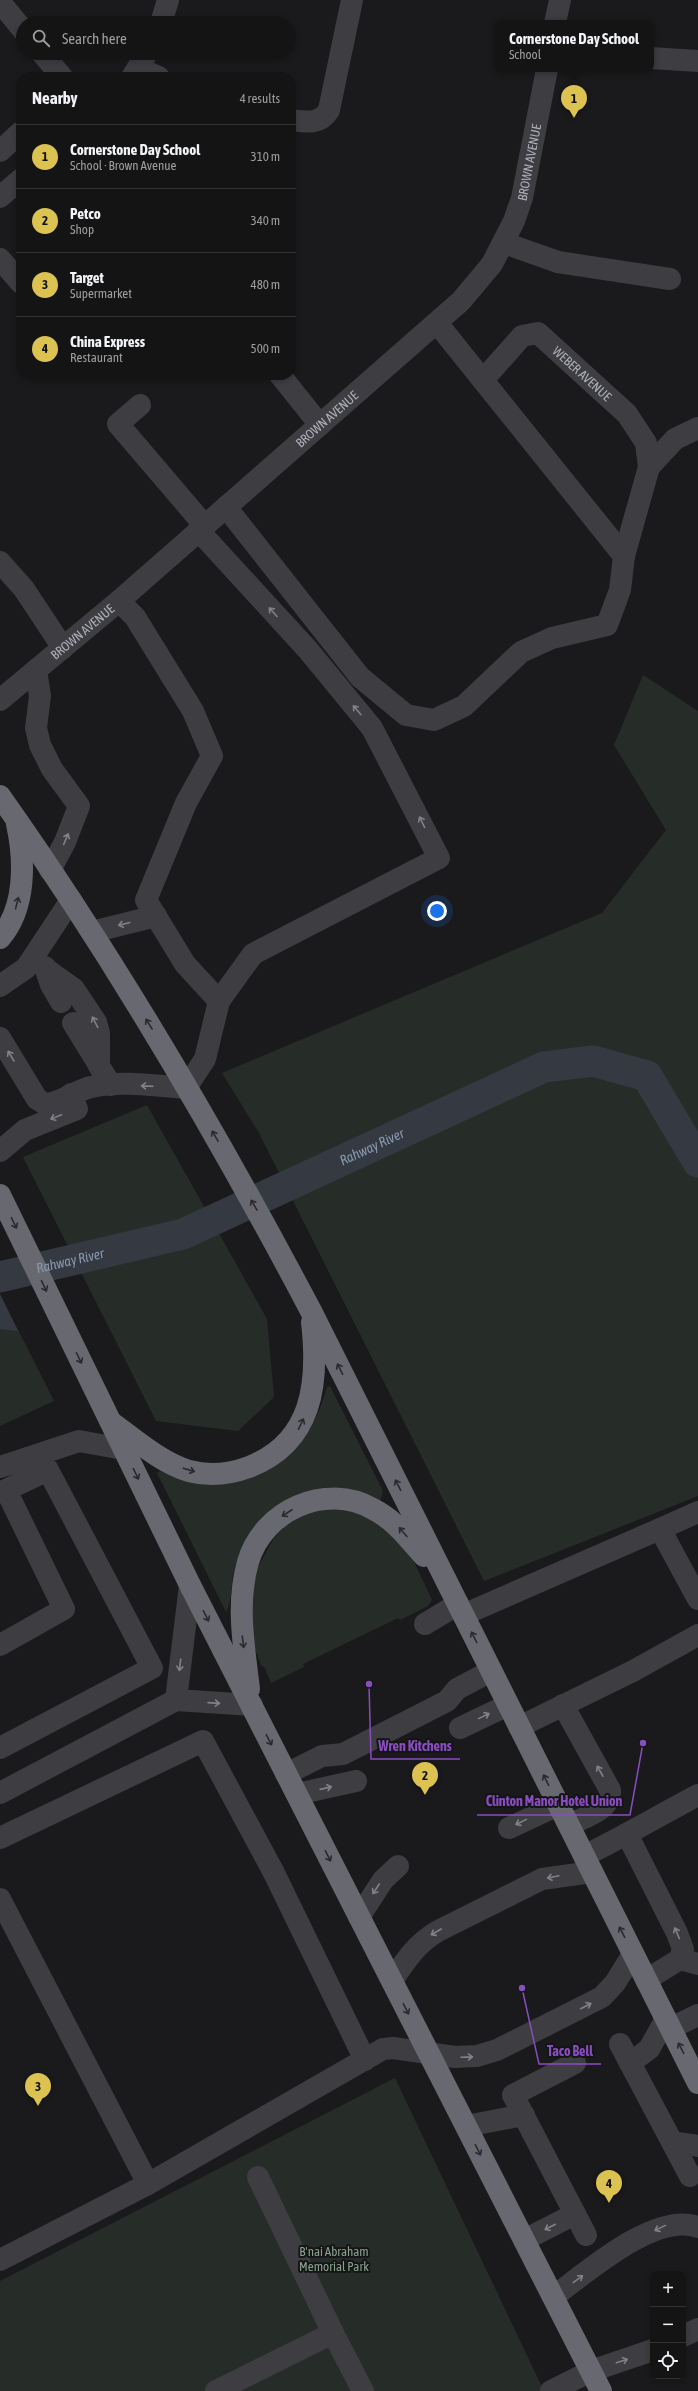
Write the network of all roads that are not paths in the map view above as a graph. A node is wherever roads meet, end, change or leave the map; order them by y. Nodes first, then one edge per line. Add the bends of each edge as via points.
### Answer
1 (168, 0) edge
2 (352, 0) edge
3 (560, 0) edge
4 (0, 2) edge
5 (163, 16) edge
6 (556, 20) edge
7 (16, 21) edge
8 (654, 58) edge
9 (48, 60) edge
10 (698, 61) edge
11 (139, 66) edge
12 (58, 72) edge
13 (150, 72) edge
14 (546, 72) edge
15 (296, 120) edge
16 (16, 137) edge
17 (0, 151) edge
18 (16, 183) edge
19 (0, 196) edge
20 (504, 243) junction
21 (0, 259) edge
22 (16, 277) edge
23 (670, 279) dead end
24 (437, 323) junction
25 (284, 380) edge
26 (483, 380) junction
27 (140, 405) dead end
28 (320, 425) junction
29 (698, 428) edge
30 (649, 467) junction
31 (226, 507) junction
32 (202, 528) junction
33 (624, 556) junction
34 (0, 562) edge
35 (119, 601) junction
36 (63, 648) junction
37 (36, 670) junction
38 (0, 700) edge
39 (6, 810) edge
40 (50, 870) junction
41 (71, 900) junction
42 (156, 916) junction
43 (92, 932) junction
44 (0, 938) edge
45 (41, 962) junction
46 (0, 986) edge
47 (219, 1001) junction
48 (61, 1002) dead end
49 (73, 1023) dead end
50 (0, 1038) edge
51 (99, 1066) junction
52 (111, 1085) junction
53 (186, 1088) junction
54 (71, 1094) junction
55 (0, 1151) edge
56 (0, 1195) edge
57 (311, 1310) junction
58 (109, 1421) junction
59 (124, 1449) junction
60 (0, 1467) edge
61 (698, 1512) edge
62 (660, 1529) junction
63 (447, 1583) junction
64 (190, 1585) junction
65 (698, 1600) edge
66 (460, 1609) junction
67 (425, 1624) dead end
68 (698, 1635) edge
69 (0, 1645) edge
70 (491, 1671) junction
71 (176, 1700) junction
72 (252, 1705) junction
73 (508, 1705) junction
74 (563, 1705) junction
75 (519, 1727) junction
76 (460, 1728) dead end
77 (0, 1748) edge
78 (286, 1774) junction
79 (356, 1781) dead end
80 (0, 1793) edge
81 (296, 1794) junction
82 (698, 1795) edge
83 (558, 1805) junction
84 (568, 1825) junction
85 (509, 1828) dead end
86 (627, 1834) junction
87 (0, 1838) edge
88 (588, 1864) junction
89 (398, 1866) dead end
90 (0, 1899) edge
91 (359, 1917) junction
92 (633, 1954) junction
93 (689, 1961) edge
94 (646, 1980) junction
95 (392, 1981) junction
96 (698, 2015) edge
97 (668, 2024) junction
98 (620, 2044) dead end
99 (428, 2052) junction
100 (365, 2060) junction
101 (575, 2063) dead end
102 (630, 2063) junction
103 (698, 2083) edge
104 (524, 2114) junction
105 (466, 2126) junction
106 (672, 2142) junction
107 (698, 2146) edge
108 (690, 2176) dead end
109 (258, 2177) dead end
110 (148, 2184) junction
111 (575, 2214) junction
112 (698, 2227) edge
113 (586, 2235) dead end
114 (524, 2240) junction
115 (0, 2260) edge
116 (553, 2298) junction
117 (698, 2329) edge
118 (333, 2333) junction
119 (686, 2335) edge
120 (650, 2351) edge
121 (591, 2371) junction
122 (216, 2391) edge
123 (363, 2391) edge
124 (551, 2391) edge
125 (601, 2391) edge

1 - 5 street
2 - 15 street via 329,110 326,116 316,121
3 - 6 street
4 - 7 street
8 - 10 street
9 - 12 street
11 - 13 street
14 - 20 street, BROWN AVENUE via 522,198
16 - 17 street
18 - 19 street
20 - 23 street via 558,262
20 - 24 street, BROWN AVENUE via 478,283
21 - 22 street
24 - 26 street
24 - 28 street, BROWN AVENUE
25 - 28 street
26 - 30 street, WEBER AVENUE via 522,336 538,333 627,414 646,443
26 - 33 street
27 - 32 street via 118,424
28 - 31 street, BROWN AVENUE
29 - 30 street via 675,439
30 - 33 street
31 - 32 street, BROWN AVENUE
31 - 33 street via 360,677 406,715 434,720 464,706 521,652 552,638 608,625 620,590
32 - 35 street, BROWN AVENUE
47 -> 32 street via 253,954 439,858 372,728
34 - 36 street via 24,589
35 - 36 street, BROWN AVENUE
35 - 42 street via 135,617 193,711 212,756 186,804 146,900
36 - 37 street, BROWN AVENUE
37 - 38 street, BROWN AVENUE
40 -> 37 street via 65,842 79,806 52,769 40,745 36,728 40,696
39 - 40 highway
44 -> 39 highway via 14,916 20,886 21,855
40 - 41 highway
41 - 43 highway
41 - 45 street
42 -> 43 street
42 - 47 street via 185,964
53 -> 43 highway
45 - 46 street
45 - 48 street
51 -> 45 street via 99,1033 96,1022 74,989
47 - 53 street via 205,1059
49 - 51 street
54 -> 50 street via 55,1102 40,1103
51 - 52 street
53 -> 52 street
52 - 54 street via 91,1087
57 -> 53 highway via 273,1238
54 -> 55 street via 77,1109 20,1133
56 -> 58 highway
58 -> 57 highway via 161,1457 190,1471 225,1473 265,1459 292,1438 308,1408 314,1363
63 -> 57 highway
58 - 59 highway
59 - 60 street via 79,1441
59 -> 64 highway
61 - 62 street
62 - 65 street
62 - 66 street
63 - 66 highway
63 -> 72 highway via 403,1531 383,1514 363,1503 330,1498 307,1502 289,1511 272,1524 262,1536 254,1548 245,1575 241,1618
64 -> 71 street
64 -> 72 highway
66 - 67 street
70 -> 66 highway
68 - 74 street via 633,1671
69 - 77 street via 64,1609 6,1490 48,1470 152,1668
70 - 73 highway
70 - 78 street via 457,1689 447,1701 343,1754 322,1756
71 -> 72 street
71 - 80 street
72 -> 78 highway
73 - 75 highway
76 -> 73 street
74 - 75 street
84 -> 74 street via 608,1805 611,1798 610,1790
83 -> 75 highway
78 - 81 highway
81 -> 79 street
81 -> 91 highway
82 - 86 street
83 - 84 highway
83 -> 85 street
84 - 88 highway
86 - 88 street
93 -> 86 street
87 - 100 street via 204,1741 274,1874
92 -> 88 highway
88 -> 95 street via 542,1879 426,1938 412,1951
89 -> 91 street via 382,1880
90 - 110 street
91 - 95 highway
92 - 94 highway
99 -> 92 street via 466,2057 497,2050 602,1997 615,1983
93 - 94 street
94 - 97 highway
95 -> 99 highway
96 - 97 street
97 - 102 street via 649,2049
103 -> 97 highway
98 - 102 street
99 - 100 street via 383,2049
99 - 105 highway
100 - 110 street
101 - 104 street via 513,2095
102 - 106 street
104 - 105 street
104 - 111 street
105 -> 114 highway
106 - 107 street
106 - 108 street
109 - 118 street
110 - 115 street
111 - 113 street
111 -> 114 street
112 - 116 street via 684,2224 667,2225 628,2243
114 - 116 highway
116 - 121 highway
117 - 119 street
118 - 122 street
118 - 123 street
121 -> 120 street
121 - 124 street
121 - 125 highway

